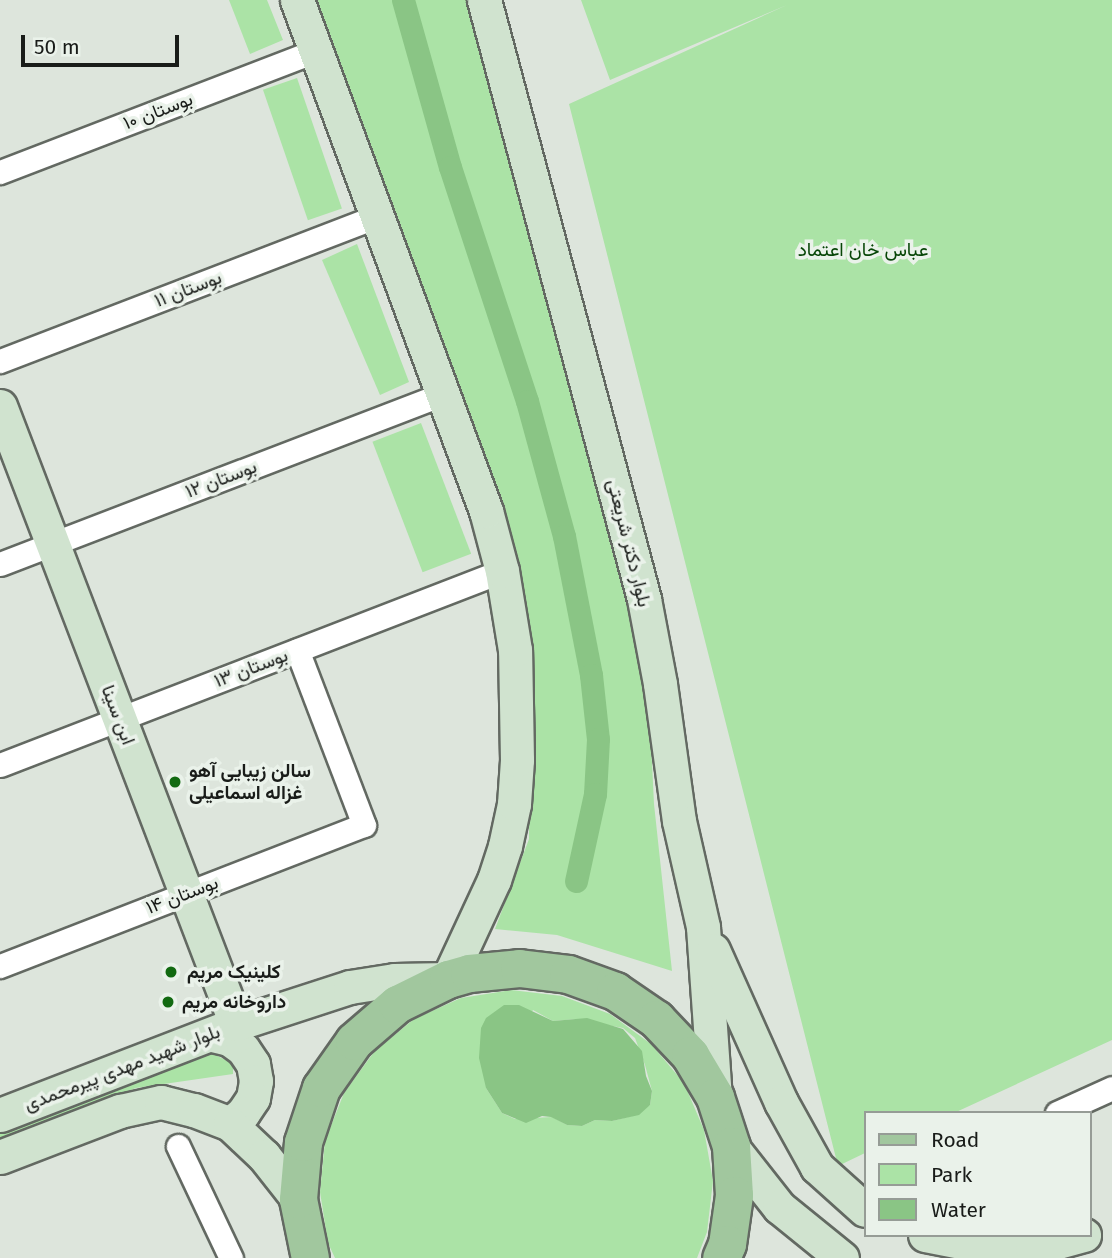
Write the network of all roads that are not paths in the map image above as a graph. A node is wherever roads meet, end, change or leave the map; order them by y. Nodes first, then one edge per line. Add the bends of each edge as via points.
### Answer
1 (297, 0) edge
2 (484, 0) edge
3 (315, 51) junction
4 (0, 172) edge
5 (377, 216) junction
6 (0, 361) edge
7 (443, 394) junction
8 (0, 406) edge
9 (53, 544) junction
10 (0, 564) edge
11 (502, 571) junction
12 (297, 650) junction
13 (120, 719) junction
14 (0, 765) edge
15 (186, 894) junction
16 (703, 927) junction
17 (0, 966) edge
18 (448, 979) junction
19 (224, 1030) junction
20 (1112, 1088) edge
21 (715, 1097) junction
22 (1061, 1111) edge
23 (0, 1115) edge
24 (229, 1124) junction
25 (178, 1146) dead end
26 (731, 1146) junction
27 (0, 1157) edge
28 (298, 1199) junction
29 (864, 1209) edge
30 (1112, 1227) edge
31 (1091, 1233) edge
32 (935, 1237) edge
33 (1069, 1240) edge
34 (231, 1258) edge
35 (310, 1258) edge
36 (721, 1258) edge
37 (842, 1258) edge
38 (990, 1258) edge

1 - 3 main road
2 - 16 main road, بلوار دکتر شریعتی via 644,599 679,821
3 - 4 street, بوستان ۱۰
3 - 5 main road
5 - 6 street, بوستان ۱۱
5 - 7 main road
7 - 9 street, بوستان ۱۲
7 - 11 main road
8 - 9 main road, ابن سینا
9 - 10 street, بوستان ۱۲
9 - 13 main road, ابن سینا
11 - 12 street, بوستان ۱۳
11 - 18 main road via 515,649 514,804 494,880
12 - 13 street, بوستان ۱۳
12 - 15 street, بوستان ۱۴ via 364,825
13 - 14 street, بوستان ۱۳
13 - 15 main road, ابن سینا
15 - 17 street, بوستان ۱۴
15 - 19 main road, ابن سینا
16 - 21 main road, بلوار دکتر شریعتی
16 - 29 main road via 781,1102 817,1167
18 - 19 main road, بلوار شهید مهدی پیرمحمدی via 351,987
18 - 21 main road via 519,968 568,974 615,991 656,1019 691,1055
18 - 28 main road via 397,1004 354,1041 321,1088 303,1142
19 - 23 main road, بلوار شهید مهدی پیرمحمدی
19 - 24 main road via 253,1064 256,1081 243,1114
20 - 22 street
21 - 26 main road
24 - 27 main road, بلوار شهید مهدی پیرمحمدی via 161,1102 120,1111
24 - 28 main road via 264,1156
25 - 34 street
26 - 36 main road via 734,1195
26 - 37 main road via 779,1208
28 - 35 main road
30 - 31 main road
32 - 33 main road via 971,1244
33 - 38 main road

